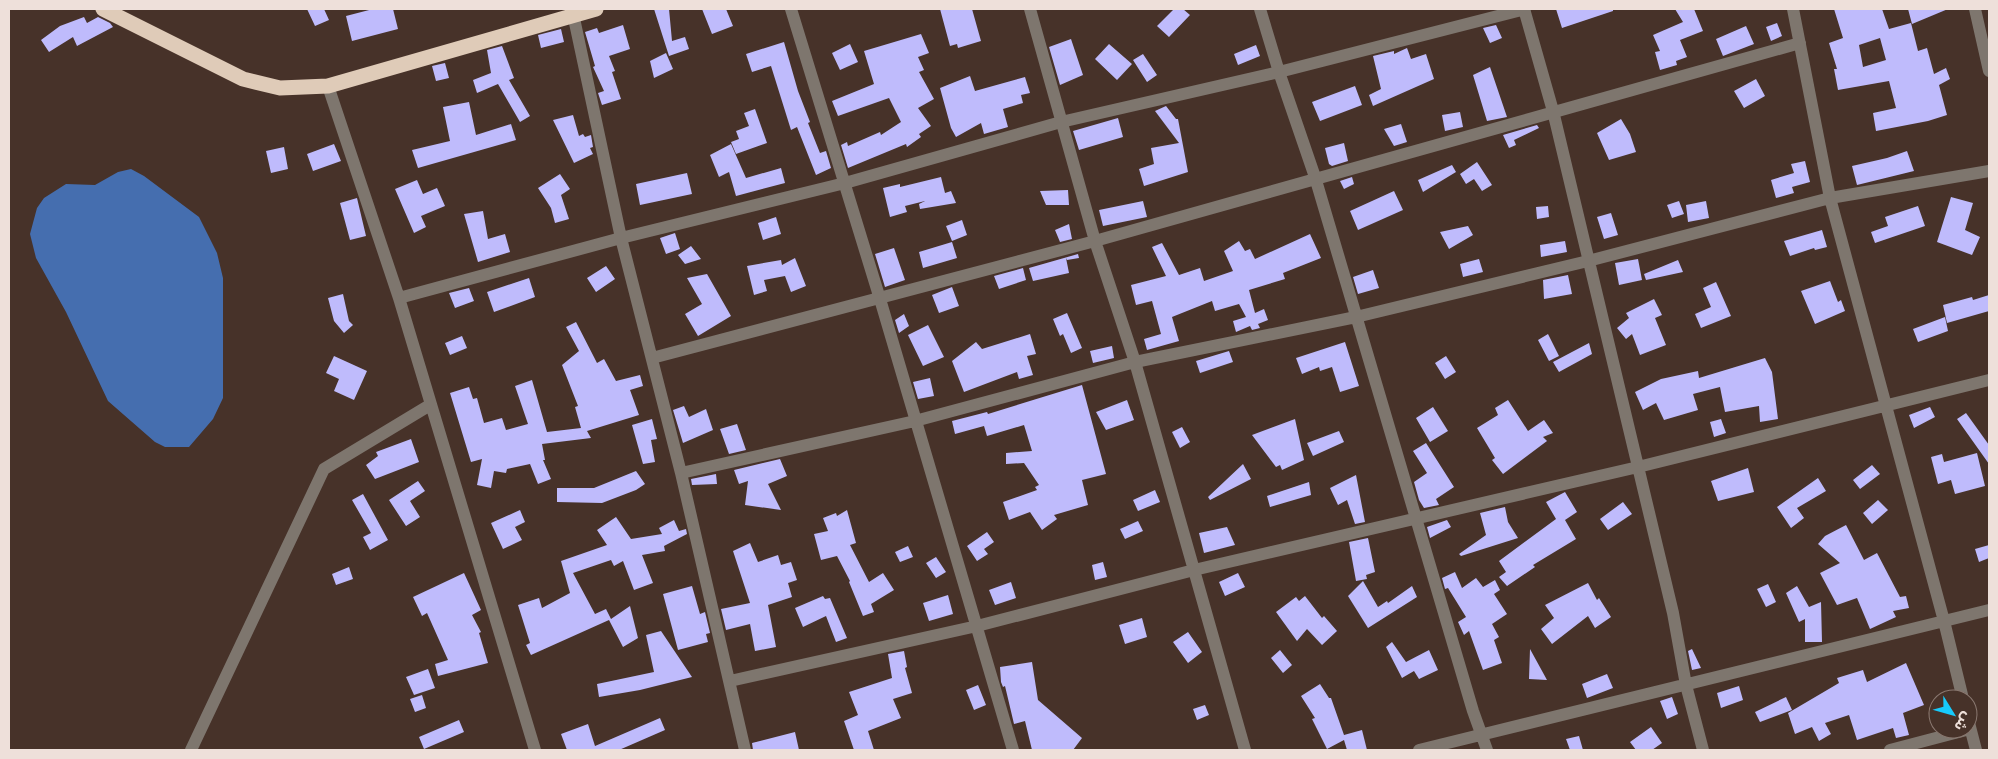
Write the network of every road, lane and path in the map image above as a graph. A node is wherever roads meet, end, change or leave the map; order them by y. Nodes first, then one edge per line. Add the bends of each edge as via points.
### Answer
1 (103, 9) edge
2 (596, 9) edge
3 (790, 9) edge
4 (1030, 9) edge
5 (1260, 9) edge
6 (1524, 9) edge
7 (1793, 9) edge
8 (1975, 9) edge
9 (573, 12) edge
10 (1800, 43) junction
11 (1989, 71) edge
12 (1279, 72) junction
13 (328, 86) junction
14 (1553, 111) junction
15 (1061, 122) junction
16 (1989, 171) edge
17 (1315, 177) junction
18 (845, 183) junction
19 (1830, 198) junction
20 (621, 238) junction
21 (1095, 241) junction
22 (1588, 261) junction
23 (399, 298) junction
24 (880, 299) junction
25 (1356, 317) junction
26 (652, 358) junction
27 (1135, 362) junction
28 (1989, 380) edge
29 (430, 405) junction
30 (1887, 405) junction
31 (915, 420) junction
32 (1638, 467) junction
33 (681, 473) junction
34 (1417, 519) junction
35 (1194, 570) junction
36 (1989, 610) edge
37 (1944, 621) junction
38 (977, 626) junction
39 (730, 681) junction
40 (1686, 685) junction
41 (1961, 689) edge
42 (1481, 733) junction
43 (1928, 737) edge
44 (191, 750) edge
45 (535, 750) edge
46 (745, 750) edge
47 (1013, 750) edge
48 (1245, 750) edge
49 (1419, 750) edge
50 (1487, 750) edge
51 (1702, 750) edge
52 (1890, 750) edge

1 - 13 highway via 244,80 280,88
2 - 9 highway
3 - 18 street
4 - 15 street
5 - 12 street
6 - 12 street
6 - 14 street
7 - 10 street
8 - 11 street
9 - 13 highway
9 - 20 street
10 - 14 street
10 - 19 street
12 - 15 street
12 - 17 street
13 - 23 street
14 - 17 street
14 - 22 street
15 - 18 street
15 - 21 street
16 - 19 street
17 - 21 street
17 - 25 street
18 - 20 street
18 - 24 street
19 - 22 street
19 - 30 street
20 - 23 street
20 - 26 street
21 - 24 street
21 - 27 street
22 - 25 street
22 - 32 street
23 - 29 street
24 - 26 street
24 - 31 street
25 - 27 street
25 - 34 street
26 - 33 street
27 - 31 street
27 - 35 street
28 - 30 street
29 - 44 street via 324,468
29 - 45 street
30 - 32 street
30 - 37 street
31 - 33 street
31 - 38 street
32 - 34 street
32 - 40 street via 1673,613
33 - 39 street
34 - 35 street
34 - 42 street
35 - 38 street
35 - 48 street
36 - 37 street
37 - 40 street
37 - 41 street
38 - 39 street
38 - 47 street
39 - 46 street
40 - 42 street
40 - 51 street
42 - 49 street
42 - 50 street
43 - 52 street

